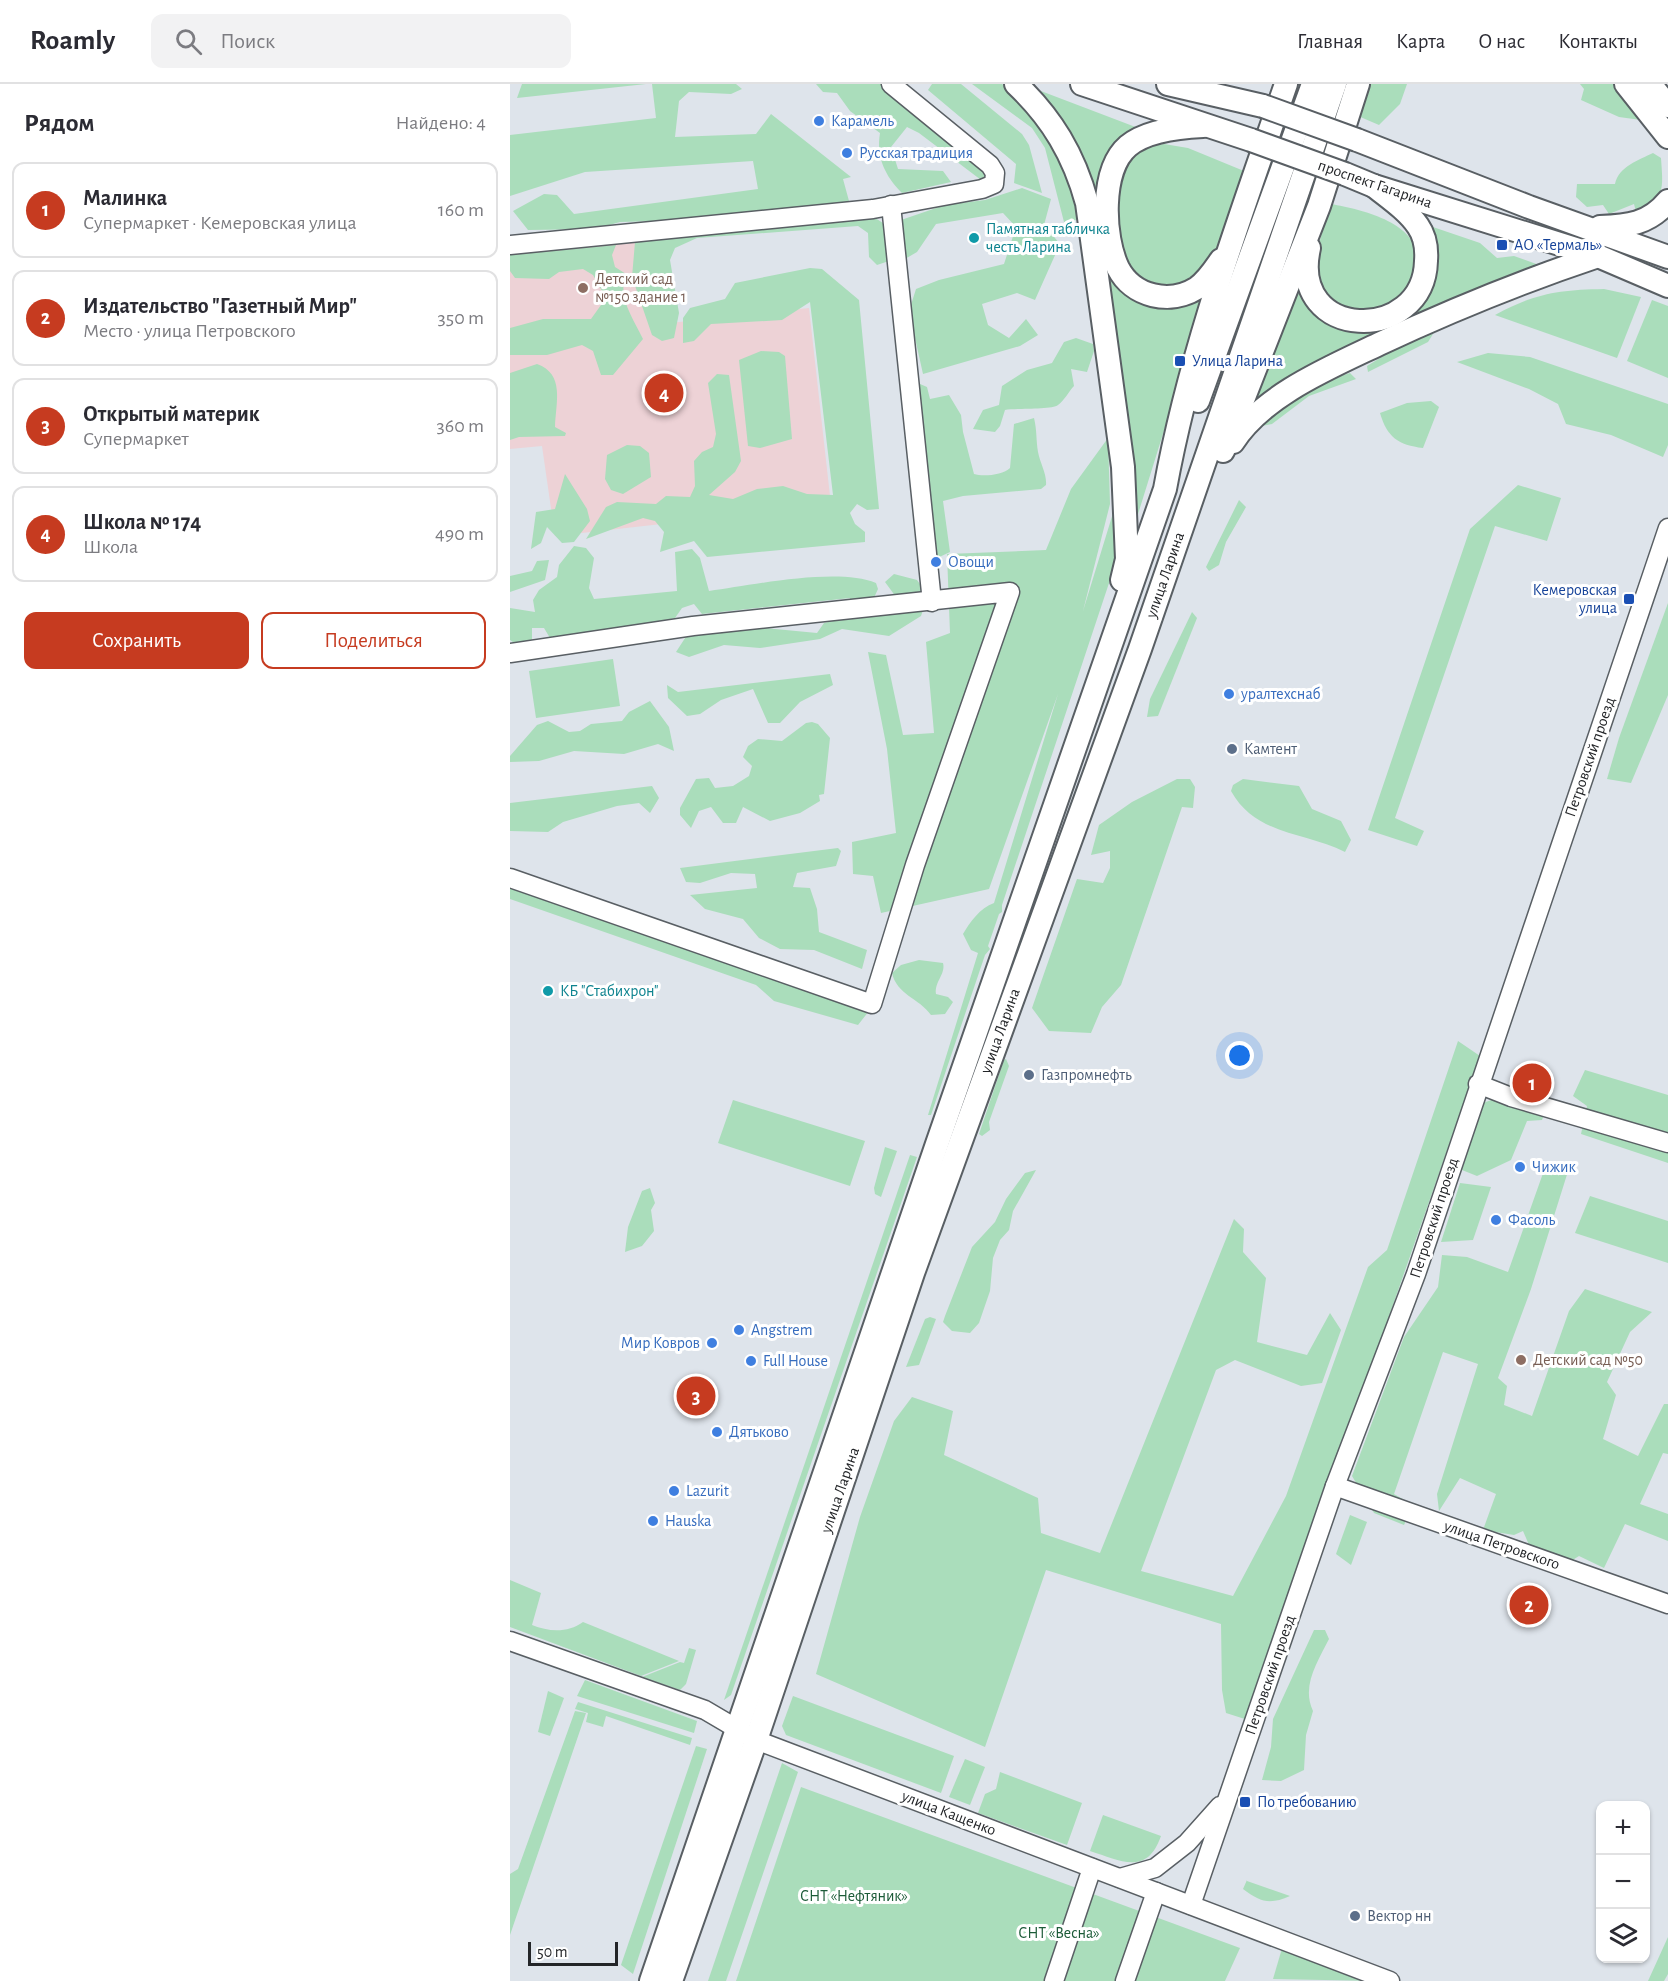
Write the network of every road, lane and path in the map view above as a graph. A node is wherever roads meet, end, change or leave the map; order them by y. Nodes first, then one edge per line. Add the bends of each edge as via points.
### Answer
1 (891, 84) edge
2 (1017, 84) edge
3 (1082, 84) edge
4 (1286, 84) edge
5 (1313, 84) edge
6 (1335, 84) edge
7 (1358, 84) edge
8 (1626, 84) edge
9 (1650, 84) edge
10 (1172, 85) edge
11 (1668, 106) edge
12 (1203, 126) junction
13 (1668, 137) edge
14 (1374, 186) junction
15 (1668, 201) edge
16 (891, 205) junction
17 (1319, 206) junction
18 (1588, 228) junction
19 (510, 245) edge
20 (1228, 252) junction
21 (1598, 256) junction
22 (1668, 257) edge
23 (1668, 285) edge
24 (1215, 471) junction
25 (1165, 489) junction
26 (1668, 528) edge
27 (932, 602) junction
28 (1140, 649) junction
29 (510, 653) edge
30 (1106, 655) junction
31 (510, 878) edge
32 (1478, 1084) junction
33 (1668, 1143) edge
34 (1335, 1486) junction
35 (1668, 1604) edge
36 (510, 1641) edge
37 (746, 1735) junction
38 (1227, 1798) junction
39 (1092, 1868) junction
40 (1120, 1878) junction
41 (1156, 1892) junction
42 (1191, 1905) junction
43 (651, 1981) edge
44 (671, 1981) edge
45 (1054, 1981) edge
46 (1125, 1981) edge
47 (1390, 1981) edge

1 - 16 street via 995,173 994,184 982,189
2 - 30 main road via 1059,132 1080,176 1091,229 1126,514 1127,559
3 - 12 main road, проспект Гагарина
4 - 20 main road
5 - 25 main road
6 - 28 main road, улица Ларина
7 - 17 main road
8 - 13 main road
9 - 11 main road
10 - 18 main road, проспект Гагарина, bridge via 1263,106
12 - 14 main road, проспект Гагарина, bridge
12 - 20 main road via 1158,132 1128,146 1110,175 1107,211 1112,250 1130,283 1164,298 1198,287
14 - 17 main road via 1418,226 1427,247 1426,273 1418,292 1388,317 1374,321 1343,320 1315,298 1308,282 1308,252
14 - 21 main road, проспект Гагарина
15 - 18 main road via 1654,215 1630,226
16 - 19 street
16 - 27 street
17 - 24 main road
18 - 22 main road, проспект Гагарина
20 - 25 main road via 1174,437
21 - 23 main road, проспект Гагарина
21 - 24 main road via 1465,304 1312,377 1256,417 1236,438
24 - 28 main road
25 - 30 main road
26 - 32 street, Петровский проезд
27 - 29 street via 693,626
27 - 31 street via 1010,592 915,865 872,1004
28 - 37 main road, улица Ларина
30 - 37 main road, улица Ларина
32 - 33 street
32 - 34 street, Петровский проезд via 1416,1274
34 - 35 street, улица Петровского
34 - 38 street, Петровский проезд
36 - 37 street, улица Кащенко via 705,1710
37 - 39 street, улица Кащенко
37 - 43 main road, улица Ларина
37 - 44 main road, улица Ларина
38 - 40 street via 1187,1844 1155,1868
38 - 42 street, Петровский проезд
39 - 40 street, улица Кащенко
39 - 45 street
40 - 41 street, улица Кащенко
41 - 42 street, улица Кащенко
41 - 46 street
42 - 47 street, улица Кащенко

